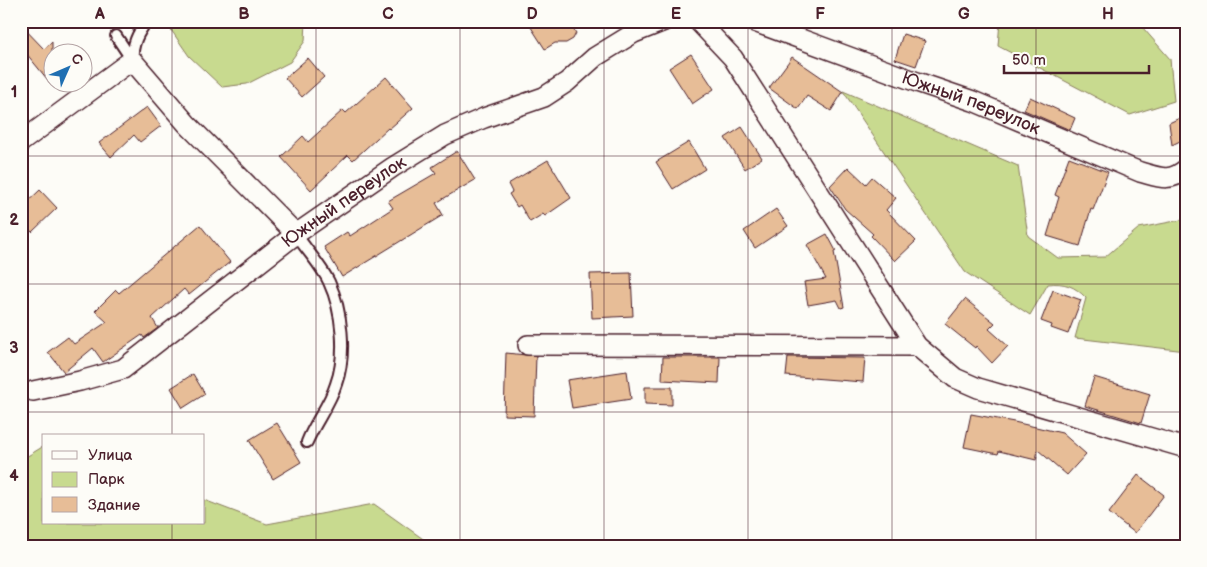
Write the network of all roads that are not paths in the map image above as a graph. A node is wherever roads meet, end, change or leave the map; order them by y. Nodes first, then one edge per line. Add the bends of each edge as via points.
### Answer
1 (147, 21) edge
2 (664, 21) edge
3 (698, 21) edge
4 (752, 21) edge
5 (116, 36) dead end
6 (132, 60) junction
7 (21, 142) edge
8 (1186, 169) edge
9 (296, 234) junction
10 (528, 345) dead end
11 (917, 346) junction
12 (34, 391) dead end
13 (307, 442) dead end
14 (1186, 448) edge

1 - 6 lane via 137,33
2 - 9 street, Южный переулок via 595,57 544,97 445,135
3 - 11 street via 733,58
4 - 8 street, Южный переулок via 973,101 1140,172 1165,179
5 - 6 lane
6 - 7 street
6 - 9 street via 187,124
9 - 12 street, Южный переулок via 122,368 80,382
9 - 13 lane via 328,281 340,312 342,347 337,383
10 - 11 street
11 - 14 street via 955,378 978,388

